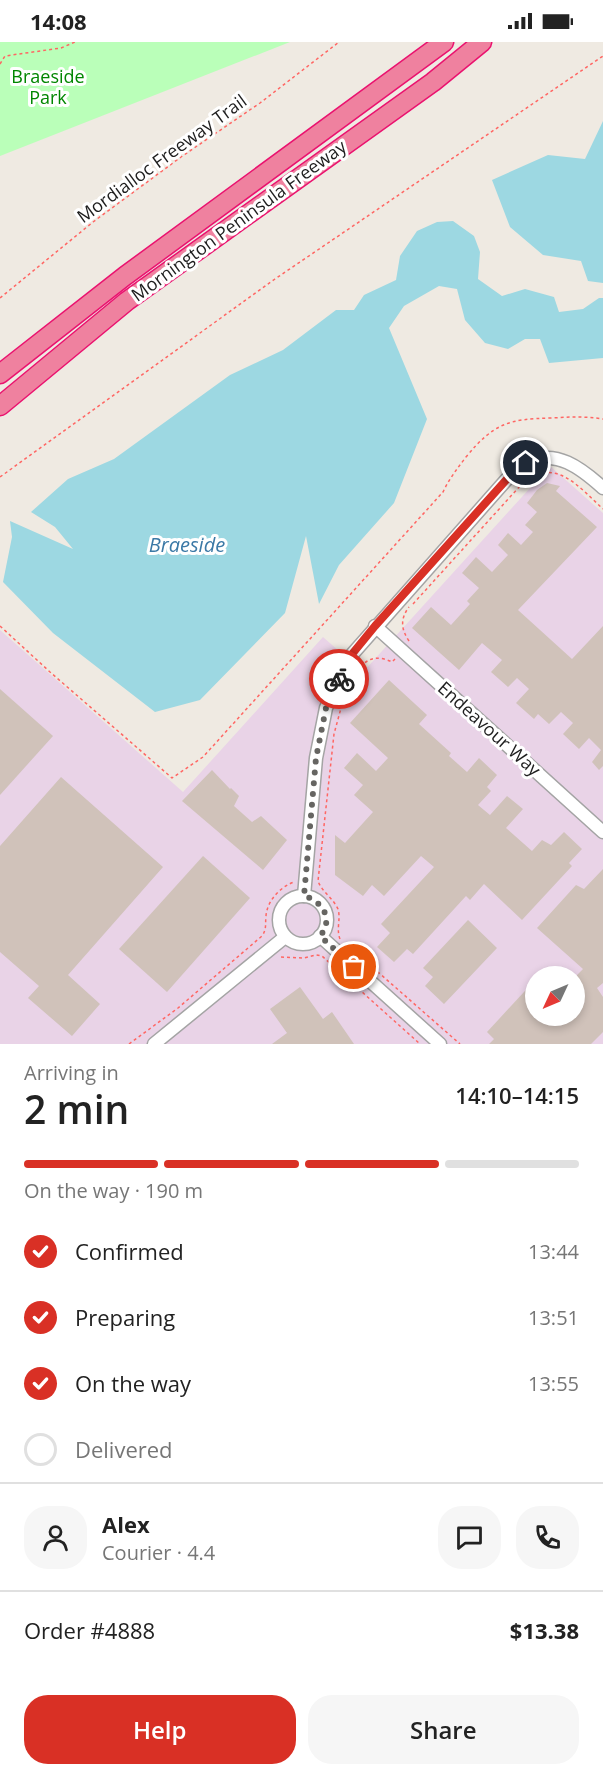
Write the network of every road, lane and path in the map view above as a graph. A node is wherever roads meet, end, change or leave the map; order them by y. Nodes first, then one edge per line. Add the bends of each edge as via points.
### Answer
1 (75, 42) edge
2 (339, 42) edge
3 (436, 42) edge
4 (444, 42) edge
5 (482, 42) edge
6 (497, 42) edge
7 (603, 56) edge
8 (418, 62) junction
9 (0, 64) edge
10 (433, 82) junction
11 (0, 298) edge
12 (0, 374) edge
13 (0, 406) edge
14 (603, 419) edge
15 (0, 477) edge
16 (603, 488) edge
17 (603, 509) edge
18 (0, 626) edge
19 (375, 626) junction
20 (402, 650) junction
21 (603, 832) edge
22 (311, 882) junction
23 (304, 896) junction
24 (262, 936) junction
25 (320, 936) junction
26 (285, 937) junction
27 (273, 947) junction
28 (129, 1044) edge
29 (154, 1044) edge
30 (420, 1044) edge
31 (440, 1044) edge
32 (460, 1044) edge

1 - 9 path via 61,48 5,56
2 - 11 path, Mordialloc Freeway Trail via 93,222
3 - 8 highway
4 - 8 highway, Mornington Peninsula Freeway
5 - 10 highway, Mornington Peninsula Freeway
6 - 10 highway
7 - 15 path via 275,279
8 - 12 highway, Mornington Peninsula Freeway via 125,276
10 - 13 highway, Mornington Peninsula Freeway via 127,301
14 - 18 path via 527,418 491,431 449,478 443,492 203,758 172,778
16 - 19 street via 567,461 547,457 526,463 507,479
17 - 20 path via 561,475 543,472 528,478 404,614 402,628 409,642
19 - 20 street, Endeavour Way
19 - 22 street via 348,659 326,708 316,758
20 - 21 street, Endeavour Way
20 - 22 path via 392,662 379,658 366,661 344,696 334,734
22 - 23 street
22 - 24 path via 292,882 274,896 267,908
22 - 32 path via 334,901 340,915 341,940
23 - 25 street via 317,901 326,913 326,927
23 - 26 street via 289,900 280,911 279,927
24 - 27 path
24 - 28 path
25 - 26 street via 304,944
25 - 31 street
26 - 27 street
27 - 29 street
27 - 30 path via 282,958 322,956

